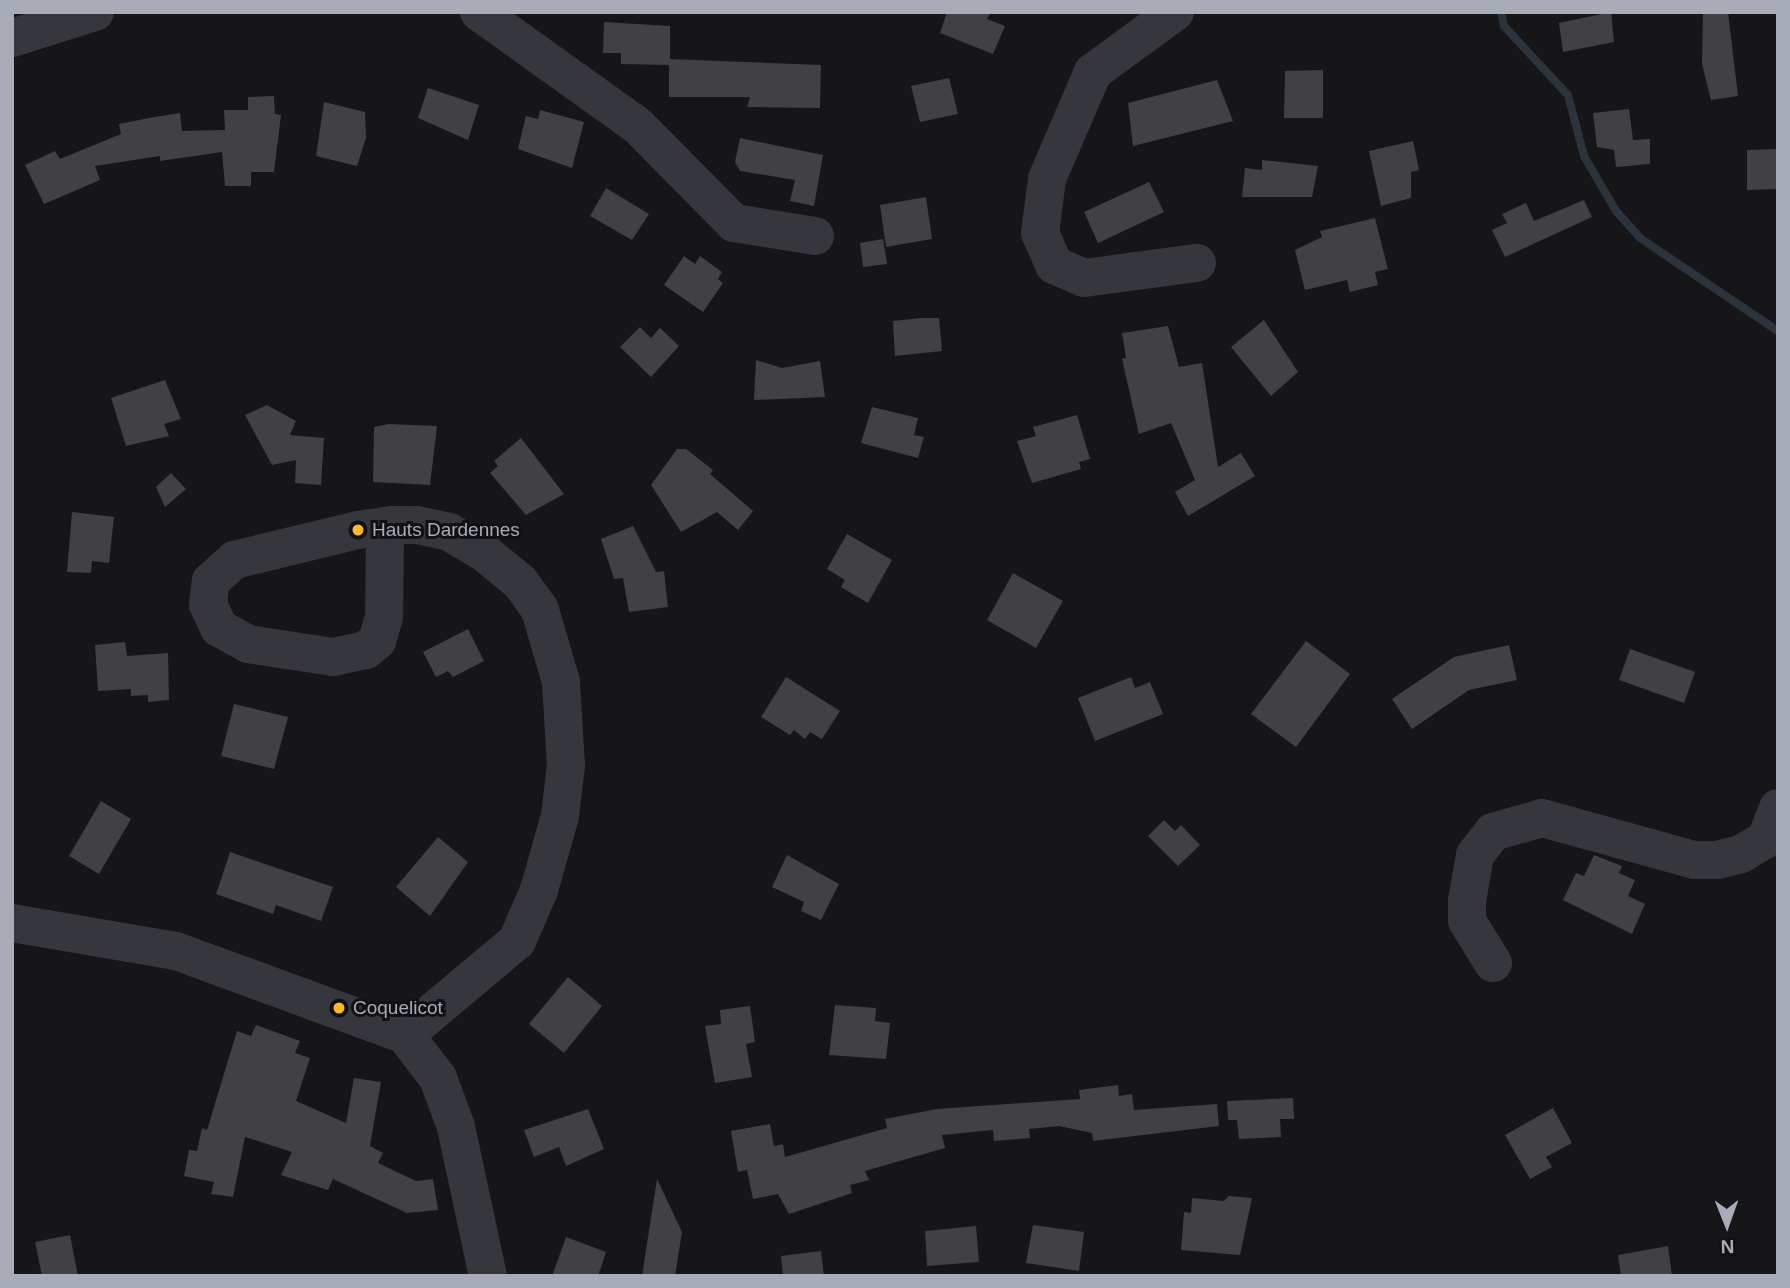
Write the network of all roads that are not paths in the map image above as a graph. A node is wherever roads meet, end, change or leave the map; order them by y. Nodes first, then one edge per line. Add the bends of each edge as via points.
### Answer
1 (95, 12) edge
2 (479, 12) edge
3 (1175, 12) edge
4 (12, 37) edge
5 (815, 236) dead end
6 (1197, 263) dead end
7 (385, 526) junction
8 (1778, 808) edge
9 (12, 923) edge
10 (1493, 963) dead end
11 (405, 1035) junction
12 (488, 1276) edge

1 - 4 street
2 - 5 street via 637,125 734,223
3 - 6 street via 1093,72 1047,179 1040,233 1054,265 1084,278
7 - 7 street via 384,617 377,641 366,650 332,657 248,644 231,637 210,615 211,581 234,560
7 - 11 street via 449,532 503,566 531,595 547,627 561,682 566,765 560,816 517,941
8 - 10 street via 1766,839 1741,854 1717,860 1694,860 1542,818 1524,818 1493,832 1475,855 1467,901 1467,921
9 - 11 street via 176,951
11 - 12 street via 438,1078 456,1127

